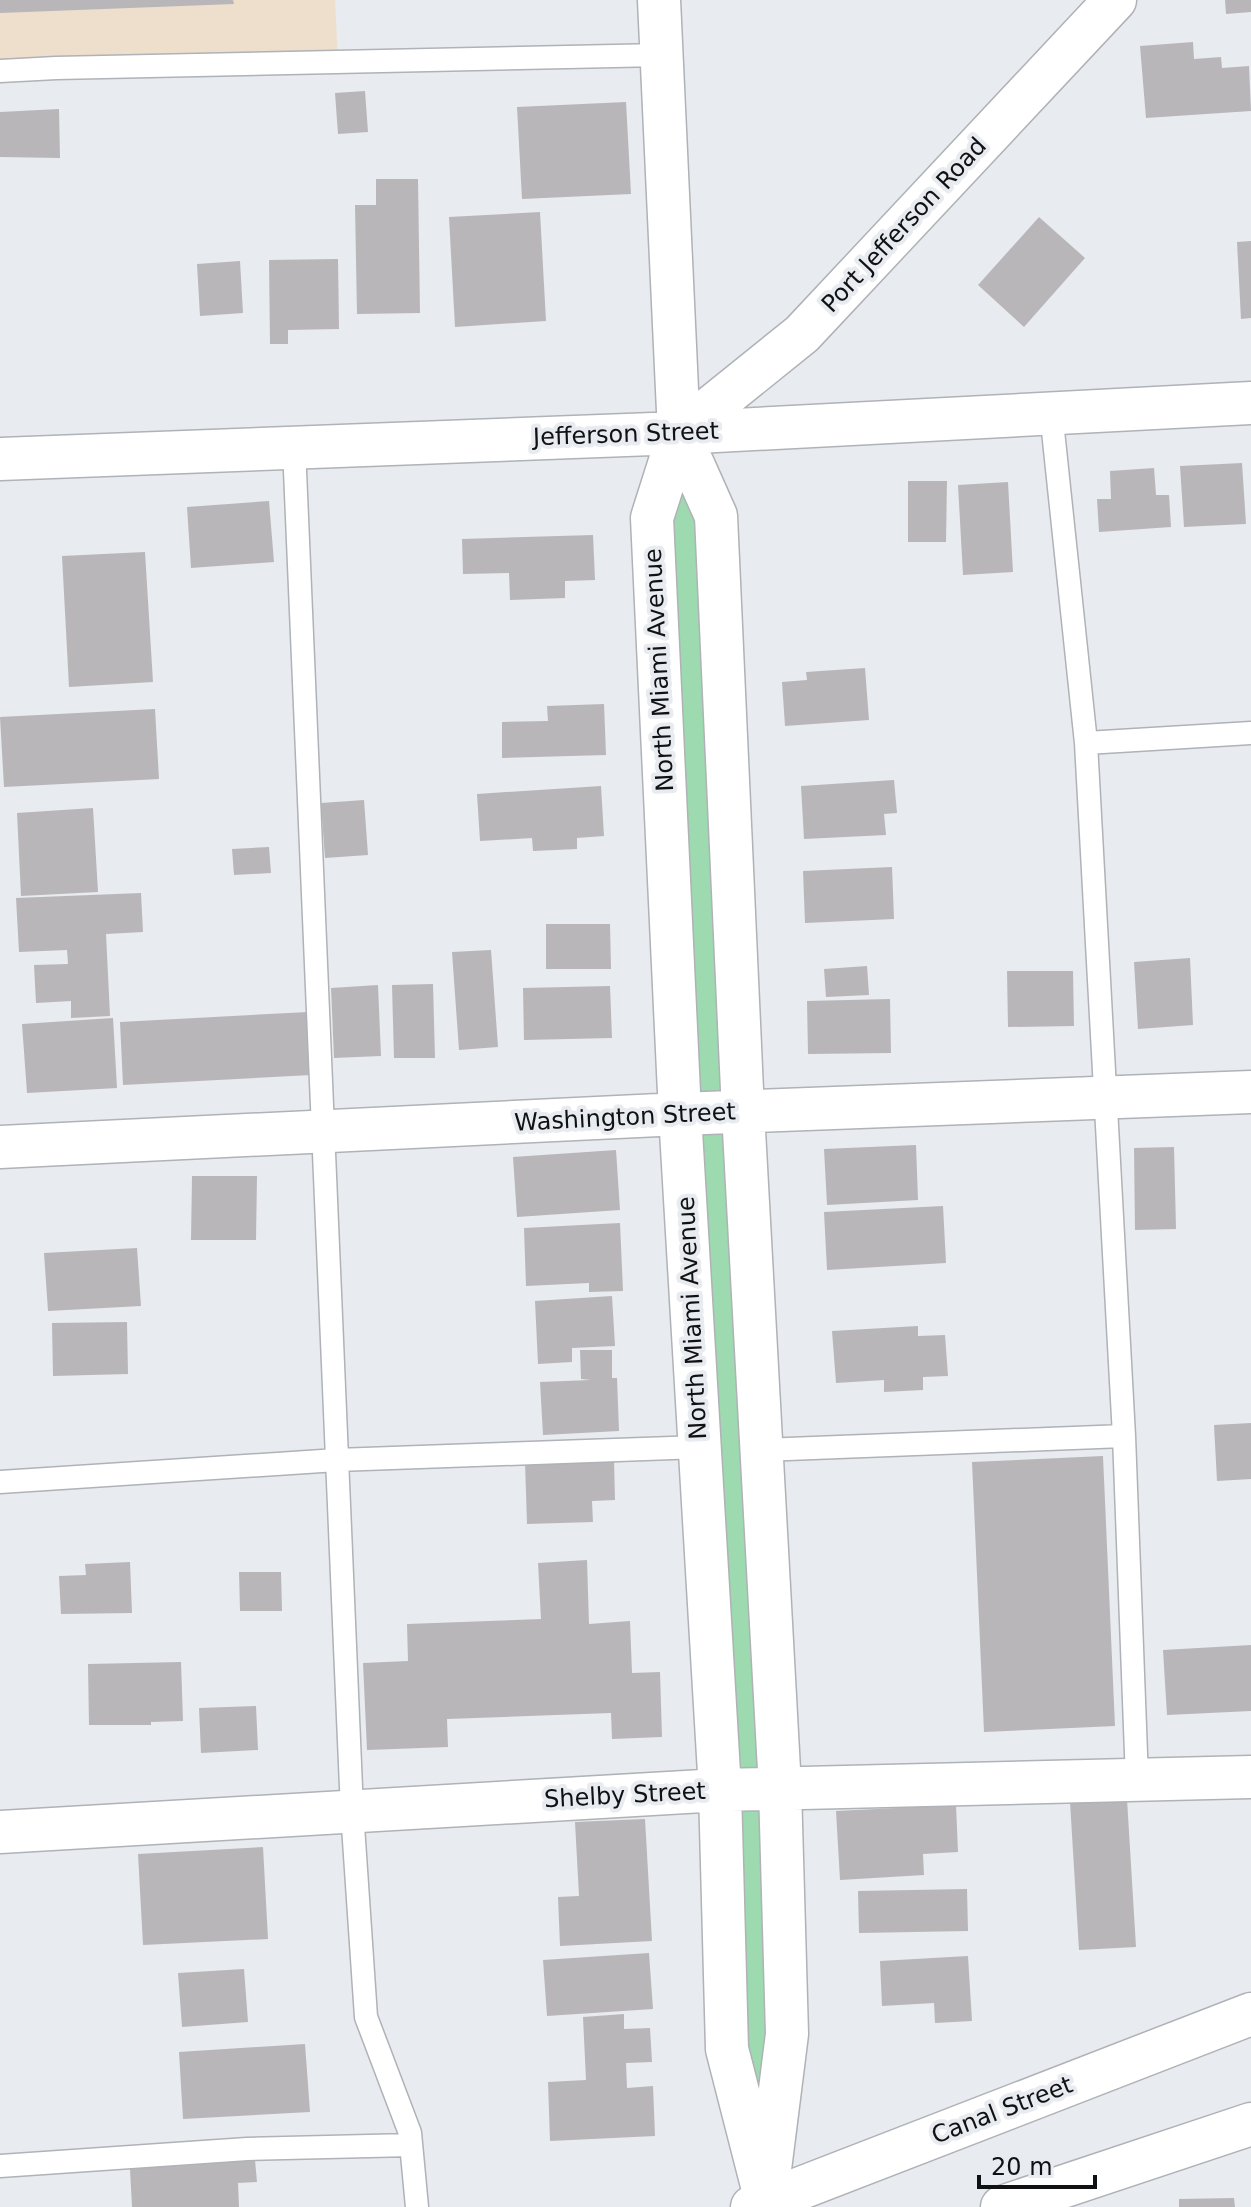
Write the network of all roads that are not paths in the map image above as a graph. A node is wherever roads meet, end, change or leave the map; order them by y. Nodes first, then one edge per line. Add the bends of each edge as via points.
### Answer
1 (659, 0) edge
2 (1115, 0) edge
3 (661, 55) junction
4 (0, 71) edge
5 (1251, 403) edge
6 (1051, 412) junction
7 (679, 433) junction
8 (294, 447) junction
9 (0, 459) edge
10 (1251, 733) edge
11 (1086, 743) junction
12 (1251, 1092) edge
13 (1105, 1097) junction
14 (743, 1112) junction
15 (680, 1114) junction
16 (323, 1131) junction
17 (0, 1147) edge
18 (1124, 1436) junction
19 (700, 1447) junction
20 (762, 1450) junction
21 (337, 1460) junction
22 (0, 1482) edge
23 (1251, 1777) edge
24 (1137, 1780) junction
25 (780, 1788) junction
26 (720, 1790) junction
27 (352, 1811) junction
28 (0, 1832) edge
29 (1251, 2014) edge
30 (1251, 2124) edge
31 (411, 2145) junction
32 (0, 2166) edge
33 (761, 2205) edge
34 (417, 2207) edge
35 (1002, 2207) edge

1 - 3 street, North Miami Avenue
2 - 7 street, Port Jefferson Road via 802,334
3 - 4 lane
3 - 7 street, North Miami Avenue
5 - 6 street, Jefferson Street
6 - 7 street, Jefferson Street
6 - 11 lane
7 - 8 street, Jefferson Street
7 - 14 street, North Miami Avenue via 716,516
7 - 15 street, North Miami Avenue via 652,518
8 - 9 street, Jefferson Street
8 - 16 lane
10 - 11 lane
11 - 13 lane
12 - 13 street, Washington Street
13 - 14 street, Washington Street
13 - 18 lane
14 - 15 street, Washington Street
14 - 20 street, North Miami Avenue
15 - 16 street, Washington Street
15 - 19 street, North Miami Avenue
16 - 17 street, Washington Street
16 - 21 lane
18 - 20 lane
18 - 24 lane
19 - 21 lane
19 - 26 street, North Miami Avenue
20 - 25 street, North Miami Avenue
21 - 22 lane
21 - 27 lane
23 - 24 street, Shelby Street
24 - 25 street, Shelby Street
25 - 26 street, Shelby Street
25 - 33 street, North Miami Avenue via 787,2034
26 - 27 street, Shelby Street
26 - 33 street, North Miami Avenue via 727,2049
27 - 28 street, Shelby Street
27 - 31 lane via 366,2017
29 - 33 street, Canal Street
30 - 35 street
31 - 32 lane via 247,2149
31 - 34 lane

